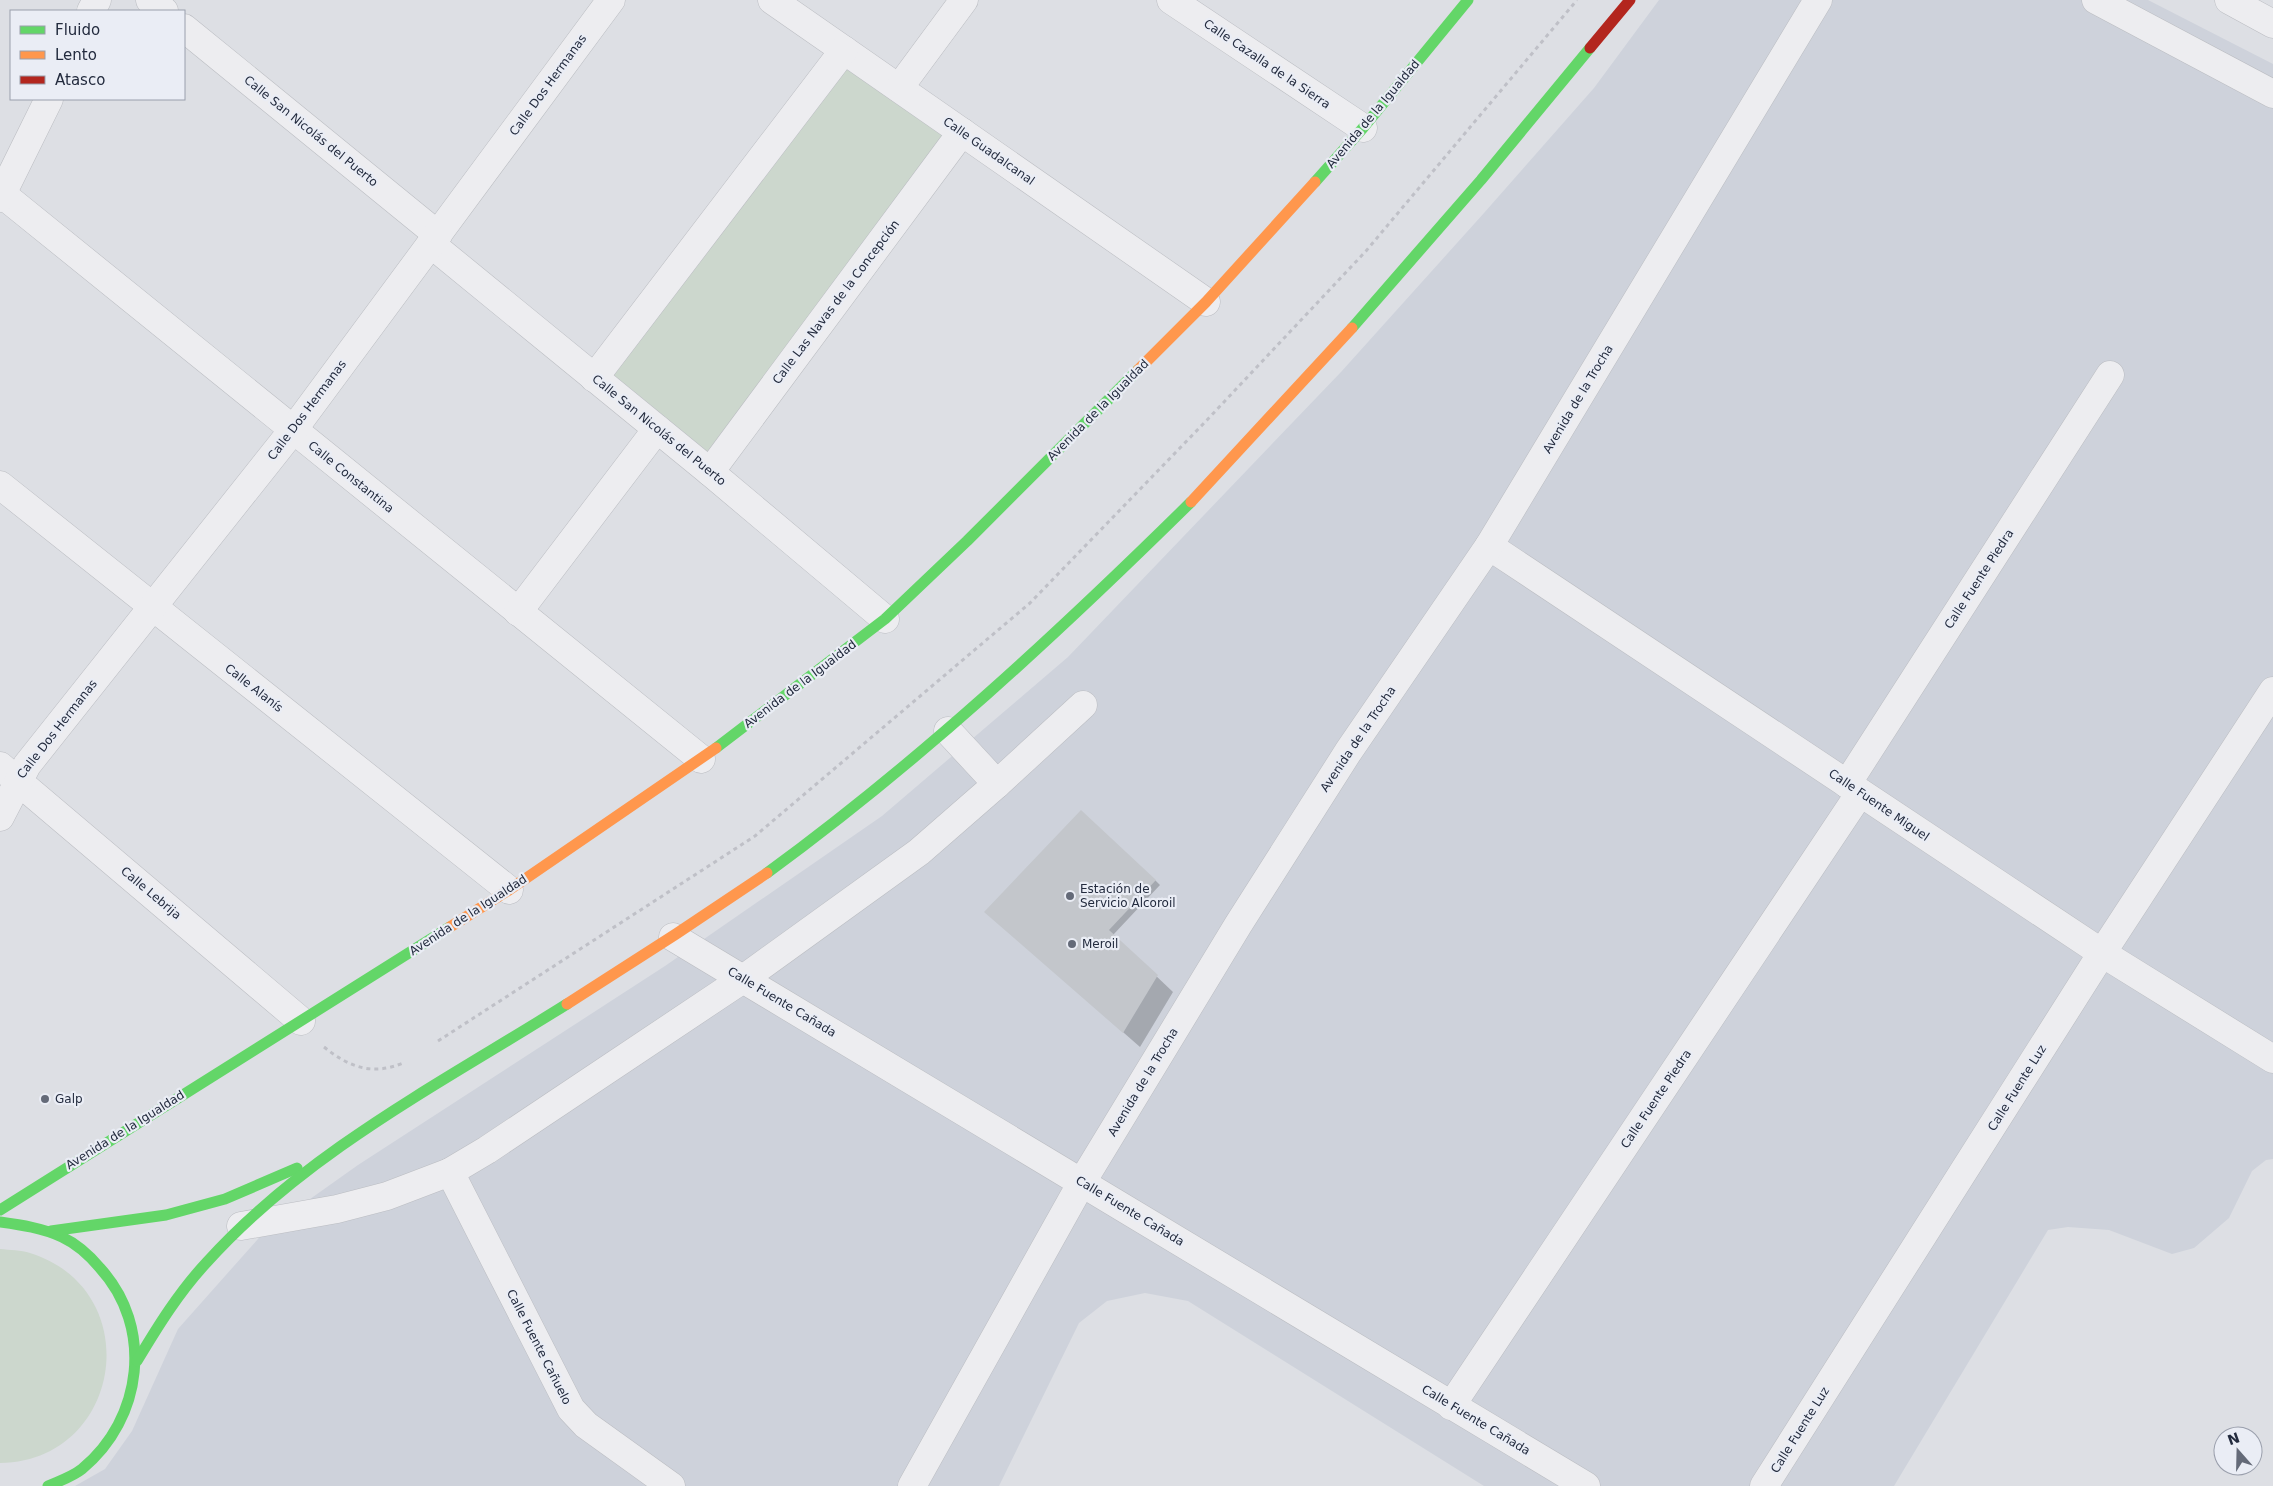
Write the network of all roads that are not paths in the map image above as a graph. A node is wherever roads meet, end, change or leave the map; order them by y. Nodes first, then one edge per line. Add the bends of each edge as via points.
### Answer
1 (150, 0) edge
2 (611, 0) edge
3 (772, 0) edge
4 (964, 0) edge
5 (1171, 0) edge
6 (1468, 0) edge
7 (1630, 0) edge
8 (1818, 0) edge
9 (2096, 0) edge
10 (2229, 0) edge
11 (163, 10) edge
12 (2273, 24) edge
13 (185, 29) edge
14 (844, 50) junction
15 (898, 88) junction
16 (2273, 94) edge
17 (49, 100) edge
18 (1363, 128) junction
19 (962, 132) junction
20 (1, 196) edge
21 (434, 239) junction
22 (1206, 302) junction
23 (2110, 374) dead end
24 (594, 378) junction
25 (657, 429) junction
26 (293, 430) junction
27 (710, 472) junction
28 (0, 485) edge
29 (1489, 546) junction
30 (153, 608) junction
31 (518, 612) junction
32 (885, 619) junction
33 (2273, 691) edge
34 (1083, 705) dead end
35 (948, 731) junction
36 (701, 759) junction
37 (9, 773) edge
38 (998, 784) junction
39 (1854, 789) junction
40 (0, 817) edge
41 (509, 890) junction
42 (673, 937) junction
43 (2102, 953) junction
44 (743, 979) junction
45 (301, 1021) junction
46 (2273, 1059) edge
47 (326, 1156) junction
48 (450, 1172) junction
49 (1082, 1182) junction
50 (0, 1210) edge
51 (0, 1222) edge
52 (241, 1226) junction
53 (51, 1231) junction
54 (137, 1361) junction
55 (1451, 1406) junction
56 (48, 1486) edge
57 (671, 1486) edge
58 (912, 1486) edge
59 (1586, 1486) edge
60 (1764, 1486) edge

1 - 11 street
2 - 21 street, Calle Dos Hermanas
3 - 14 street, Calle Guadalcanal
4 - 15 street
5 - 18 street, Calle Cazalla de la Sierra
6 - 18 street, Avenida de la Igualdad
7 - 35 street via 1516,140 1220,474 1034,654
8 - 29 street, Avenida de la Trocha
9 - 16 street
10 - 12 street
13 - 21 street, Calle San Nicolás del Puerto
14 - 15 street, Calle Guadalcanal
14 - 24 street
15 - 19 street, Calle Guadalcanal
17 - 20 street
18 - 22 street, Avenida de la Igualdad
19 - 22 street, Calle Guadalcanal
19 - 27 street, Calle Las Navas de la Concepción
20 - 26 street, Calle Constantina
21 - 24 street, Calle San Nicolás del Puerto
21 - 26 street, Calle Dos Hermanas
22 - 32 street, Avenida de la Igualdad
23 - 39 street, Calle Fuente Piedra
24 - 25 street, Calle San Nicolás del Puerto
25 - 27 street, Calle San Nicolás del Puerto
25 - 31 street
26 - 30 street, Calle Dos Hermanas
26 - 31 street, Calle Constantina
27 - 32 street, Calle San Nicolás del Puerto
28 - 30 street, Calle Alanís
29 - 39 street, Calle Fuente Miguel
29 - 49 street, Avenida de la Trocha via 1348,752
30 - 37 street, Calle Dos Hermanas via 33,757
30 - 41 street, Calle Alanís
31 - 36 street, Calle Constantina
32 - 36 street, Avenida de la Igualdad
33 - 43 street, Calle Fuente Luz
34 - 38 street
35 - 38 street
35 - 42 street via 764,875
36 - 41 street, Avenida de la Igualdad
37 - 40 street, Calle Dos Hermanas
37 - 45 street, Calle Lebrija
38 - 44 street via 919,852
39 - 43 street, Calle Fuente Miguel
39 - 55 street, Calle Fuente Piedra
41 - 45 street, Avenida de la Igualdad
42 - 44 street, Calle Fuente Cañada
42 - 47 street
43 - 46 street, Calle Fuente Miguel
43 - 60 street, Calle Fuente Luz
44 - 48 street via 614,1067
44 - 49 street, Calle Fuente Cañada
45 - 50 street, Avenida de la Igualdad
47 - 52 street
47 - 53 street via 225,1198 166,1215
48 - 52 street via 387,1196 337,1209
48 - 57 street, Calle Fuente Cañuelo via 571,1408 586,1425
49 - 55 street, Calle Fuente Cañada
49 - 58 street, Avenida de la Trocha
51 - 53 street via 17,1222
52 - 54 street via 198,1272
53 - 54 street via 87,1252 115,1283 132,1320
54 - 56 street via 130,1402 110,1440 80,1470
55 - 59 street, Calle Fuente Cañada

